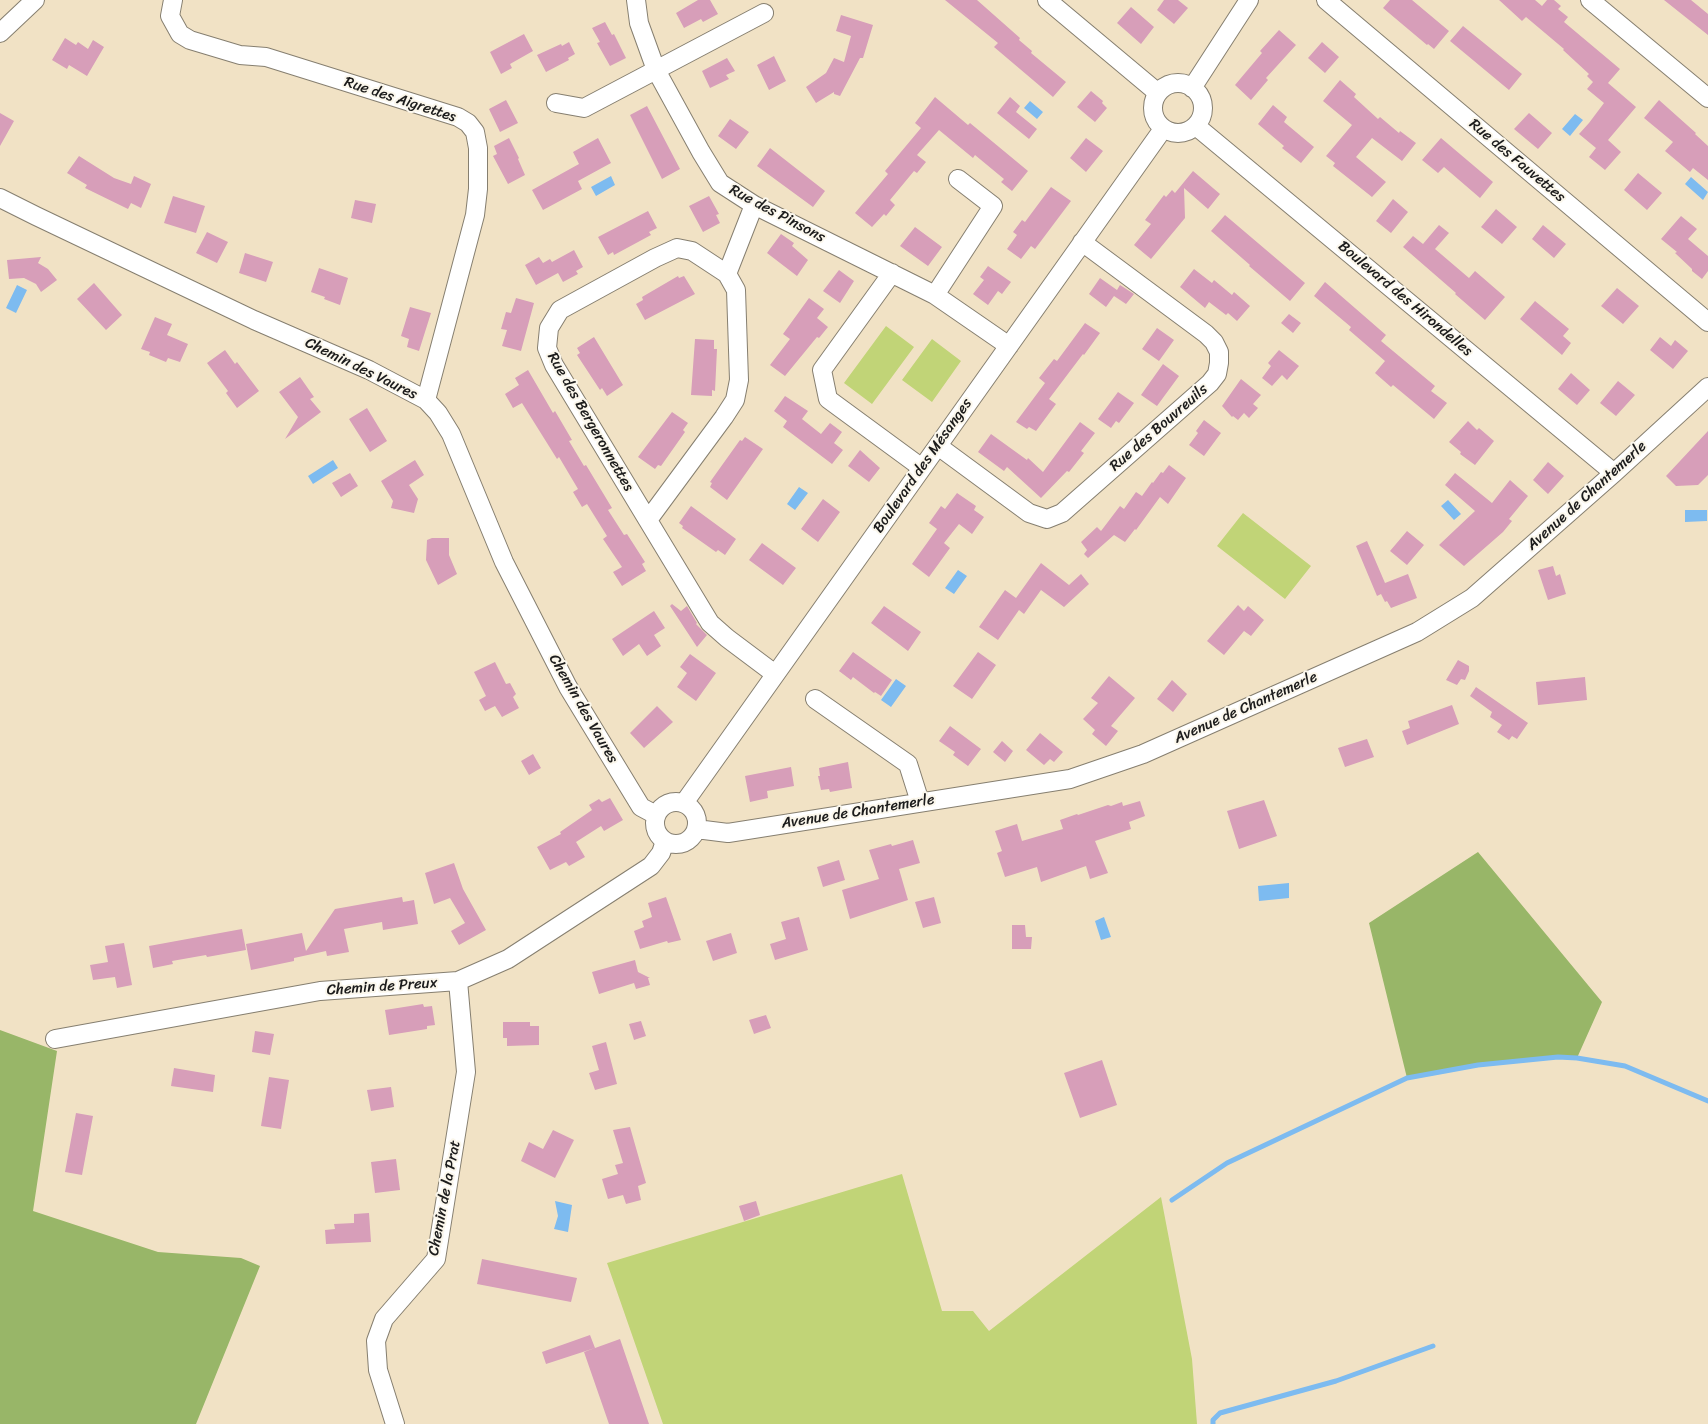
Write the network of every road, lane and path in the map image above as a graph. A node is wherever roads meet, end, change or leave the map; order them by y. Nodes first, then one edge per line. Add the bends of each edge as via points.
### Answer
1 (35, 0) edge
2 (173, 0) edge
3 (636, 0) edge
4 (1047, 0) edge
5 (1249, 0) edge
6 (1326, 0) edge
7 (1590, 0) edge
8 (764, 13) dead end
9 (0, 33) edge
10 (656, 70) junction
11 (1192, 88) junction
12 (1158, 93) junction
13 (1708, 98) edge
14 (556, 103) dead end
15 (1196, 126) junction
16 (1163, 129) junction
17 (958, 179) dead end
18 (0, 198) edge
19 (754, 205) junction
20 (1082, 242) junction
21 (892, 273) junction
22 (727, 274) junction
23 (935, 295) junction
24 (1708, 322) edge
25 (1009, 346) junction
26 (1708, 387) edge
27 (426, 400) junction
28 (938, 446) junction
29 (922, 468) junction
30 (1614, 473) junction
31 (648, 520) junction
32 (775, 674) junction
33 (815, 699) dead end
34 (920, 802) junction
35 (684, 803) junction
36 (656, 815) junction
37 (696, 830) junction
38 (665, 841) junction
39 (458, 981) junction
40 (55, 1039) dead end
41 (395, 1424) edge

1 - 9 street
2 - 27 street, Rue des Aigrettes via 170,16 180,34 190,40 240,54 266,57 458,117 475,132 478,148 475,215
3 - 10 street, Rue des Pinsons via 639,24
4 - 12 street
5 - 11 street
6 - 24 street, Rue des Fauvettes
7 - 13 street
8 - 10 street
10 - 14 street via 584,108
10 - 19 street, Rue des Pinsons via 720,182
11 - 12 street via 1178,83
11 - 15 street via 1202,102 1203,110
12 - 16 street via 1152,108 1157,123
15 - 16 street via 1176,134
15 - 30 street, Boulevard des Hirondelles
16 - 20 street, Boulevard des Mésanges
17 - 23 street via 993,206
18 - 27 street, Chemin des Vaures via 254,320 369,370
19 - 21 street, Rue des Pinsons
19 - 22 street
20 - 25 street, Boulevard des Mésanges
20 - 28 street, Rue des Bouvreuils via 1206,334 1219,352 1217,374 1062,513 1047,519 1029,513
21 - 23 street, Rue des Pinsons
21 - 29 street via 822,370 828,399
22 - 31 street via 736,290 739,380 735,400
22 - 31 street, Rue des Bergeronnettes via 692,251 677,248 560,310 549,328 547,348 554,365
23 - 25 street, Rue des Pinsons
25 - 28 street, Boulevard des Mésanges
26 - 30 street, Avenue de Chantemerle
27 - 36 street, Chemin des Vaures via 451,434 504,562 568,687 641,807
28 - 29 street, Boulevard des Mésanges
29 - 32 street, Boulevard des Mésanges
30 - 34 street, Avenue de Chantemerle via 1472,598 1418,632 1143,754 1070,779
31 - 32 street, Rue des Bergeronnettes via 710,623
32 - 35 street, Boulevard des Mésanges
33 - 34 street via 908,764
34 - 37 street, Avenue de Chantemerle via 728,833
35 - 36 street via 670,802
35 - 37 street via 694,811
36 - 38 street via 654,827
37 - 38 street via 683,843
38 - 39 street, Chemin de Preux via 651,866 508,959
39 - 40 street, Chemin de Preux via 320,991
39 - 41 street, Chemin de la Prat via 466,1072 436,1259 384,1319 376,1341 378,1370

